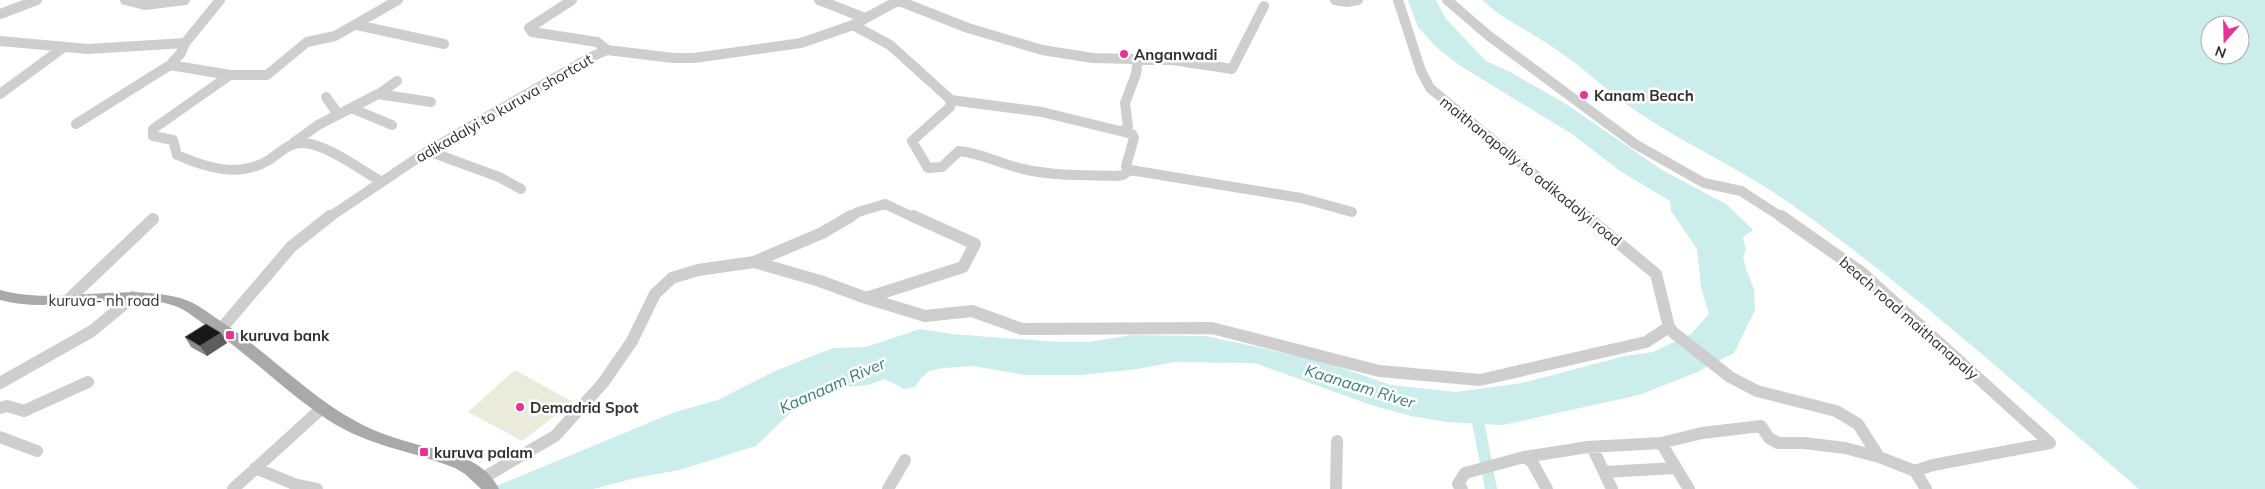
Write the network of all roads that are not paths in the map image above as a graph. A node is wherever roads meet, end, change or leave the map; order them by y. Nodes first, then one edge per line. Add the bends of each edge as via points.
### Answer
1 (37, 0) edge
2 (125, 0) edge
3 (185, 0) edge
4 (220, 0) edge
5 (398, 0) edge
6 (572, 0) edge
7 (819, 0) edge
8 (898, 0) edge
9 (1335, 0) edge
10 (1358, 0) edge
11 (1398, 0) edge
12 (1447, 0) edge
13 (1264, 6) dead end
14 (0, 14) edge
15 (865, 18) junction
16 (357, 25) junction
17 (853, 25) junction
18 (0, 41) edge
19 (185, 43) junction
20 (444, 44) dead end
21 (64, 47) junction
22 (607, 50) junction
23 (1138, 58) junction
24 (170, 65) junction
25 (230, 75) junction
26 (397, 81) dead end
27 (0, 94) edge
28 (379, 94) junction
29 (326, 97) dead end
30 (951, 100) junction
31 (430, 102) dead end
32 (351, 108) junction
33 (338, 114) junction
34 (76, 124) dead end
35 (392, 125) dead end
36 (1123, 131) junction
37 (289, 145) junction
38 (428, 152) junction
39 (1130, 170) junction
40 (382, 182) junction
41 (521, 189) dead end
42 (1352, 212) dead end
43 (153, 219) dead end
44 (754, 262) junction
45 (0, 295) edge
46 (133, 297) junction
47 (866, 298) junction
48 (69, 299) junction
49 (222, 328) junction
50 (1672, 330) junction
51 (88, 382) dead end
52 (0, 383) edge
53 (0, 408) edge
54 (322, 408) junction
55 (0, 437) edge
56 (1337, 441) dead end
57 (1661, 443) junction
58 (1592, 447) junction
59 (37, 451) dead end
60 (1524, 457) junction
61 (1879, 457) junction
62 (905, 460) dead end
63 (255, 468) junction
64 (1676, 468) junction
65 (1915, 471) junction
66 (1604, 472) junction
67 (486, 483) edge
68 (233, 489) edge
69 (317, 489) edge
70 (888, 489) edge
71 (1336, 489) edge
72 (1462, 489) edge
73 (1547, 489) edge
74 (1612, 489) edge
75 (1689, 489) edge
76 (1926, 489) edge

1 - 14 street
2 - 3 street via 145,5
4 - 19 street
5 - 16 street
6 - 22 street via 529,28 532,32 597,42
7 - 15 street
8 - 15 street, adikadalyi to kuruva shortcut
8 - 23 street via 957,25 1033,47 1092,58
9 - 10 street
11 - 50 street, maithanapally to adikadalyi road via 1430,88 1656,274
12 - 65 street, beach road maithanapaly via 1489,36 1635,144 1704,183 1741,191 1811,235 1861,272 2050,443
13 - 23 street via 1232,69
15 - 17 street, adikadalyi to kuruva shortcut
16 - 20 street
16 - 25 street via 335,36 307,42 267,76
17 - 22 street, adikadalyi to kuruva shortcut via 801,43 727,55 673,58
17 - 30 street via 890,45
18 - 21 street
19 - 21 street via 88,49
19 - 24 street via 181,54
21 - 27 street
22 - 38 street, adikadalyi to kuruva shortcut
23 - 36 street via 1126,103 1128,126
24 - 25 street
24 - 34 street
25 - 37 street via 153,129 153,136 173,140 177,154 188,160 239,172 267,161
26 - 28 street
28 - 31 street
28 - 32 street
29 - 33 street
30 - 36 street via 1042,112
30 - 39 street via 950,107 912,141 928,168 942,168 959,151 1048,173 1116,176
32 - 33 street
32 - 35 street
33 - 37 street
36 - 39 street via 1134,138 1126,166
37 - 40 street via 304,142
38 - 40 street, adikadalyi to kuruva shortcut
38 - 41 street via 499,177
39 - 42 street via 1301,198
40 - 49 street, adikadalyi to kuruva shortcut via 314,226 291,247
43 - 48 street
44 - 47 street
44 - 47 street via 822,233 858,212 884,204 976,244 963,267
44 - 67 street via 698,270 672,278 655,294 632,341 603,383 555,436
45 - 48 main road, kuruva- nh road via 12,299
46 - 48 main road, kuruva- nh road
46 - 49 main road, kuruva- nh road via 153,297 182,304
46 - 52 street via 92,331
47 - 50 street via 925,316 972,311 1022,329 1212,328 1379,370 1480,380 1646,342
49 - 54 main road, kuruva- nh road
50 - 61 street via 1730,377 1756,391 1836,410 1858,424
51 - 53 street via 24,411 7,406
54 - 63 street
54 - 67 main road, kuruva- nh road via 353,427 398,446 454,459 470,467
55 - 59 street
56 - 71 street
57 - 58 street
57 - 61 street via 1702,433 1762,426 1769,438 1778,443 1804,442
57 - 64 street
58 - 60 street
58 - 66 street
60 - 72 street via 1464,473 1458,484
60 - 73 street via 1532,462
61 - 65 street
62 - 70 street
63 - 68 street
63 - 69 street via 294,484
64 - 66 street
64 - 75 street
65 - 76 street
66 - 74 street

